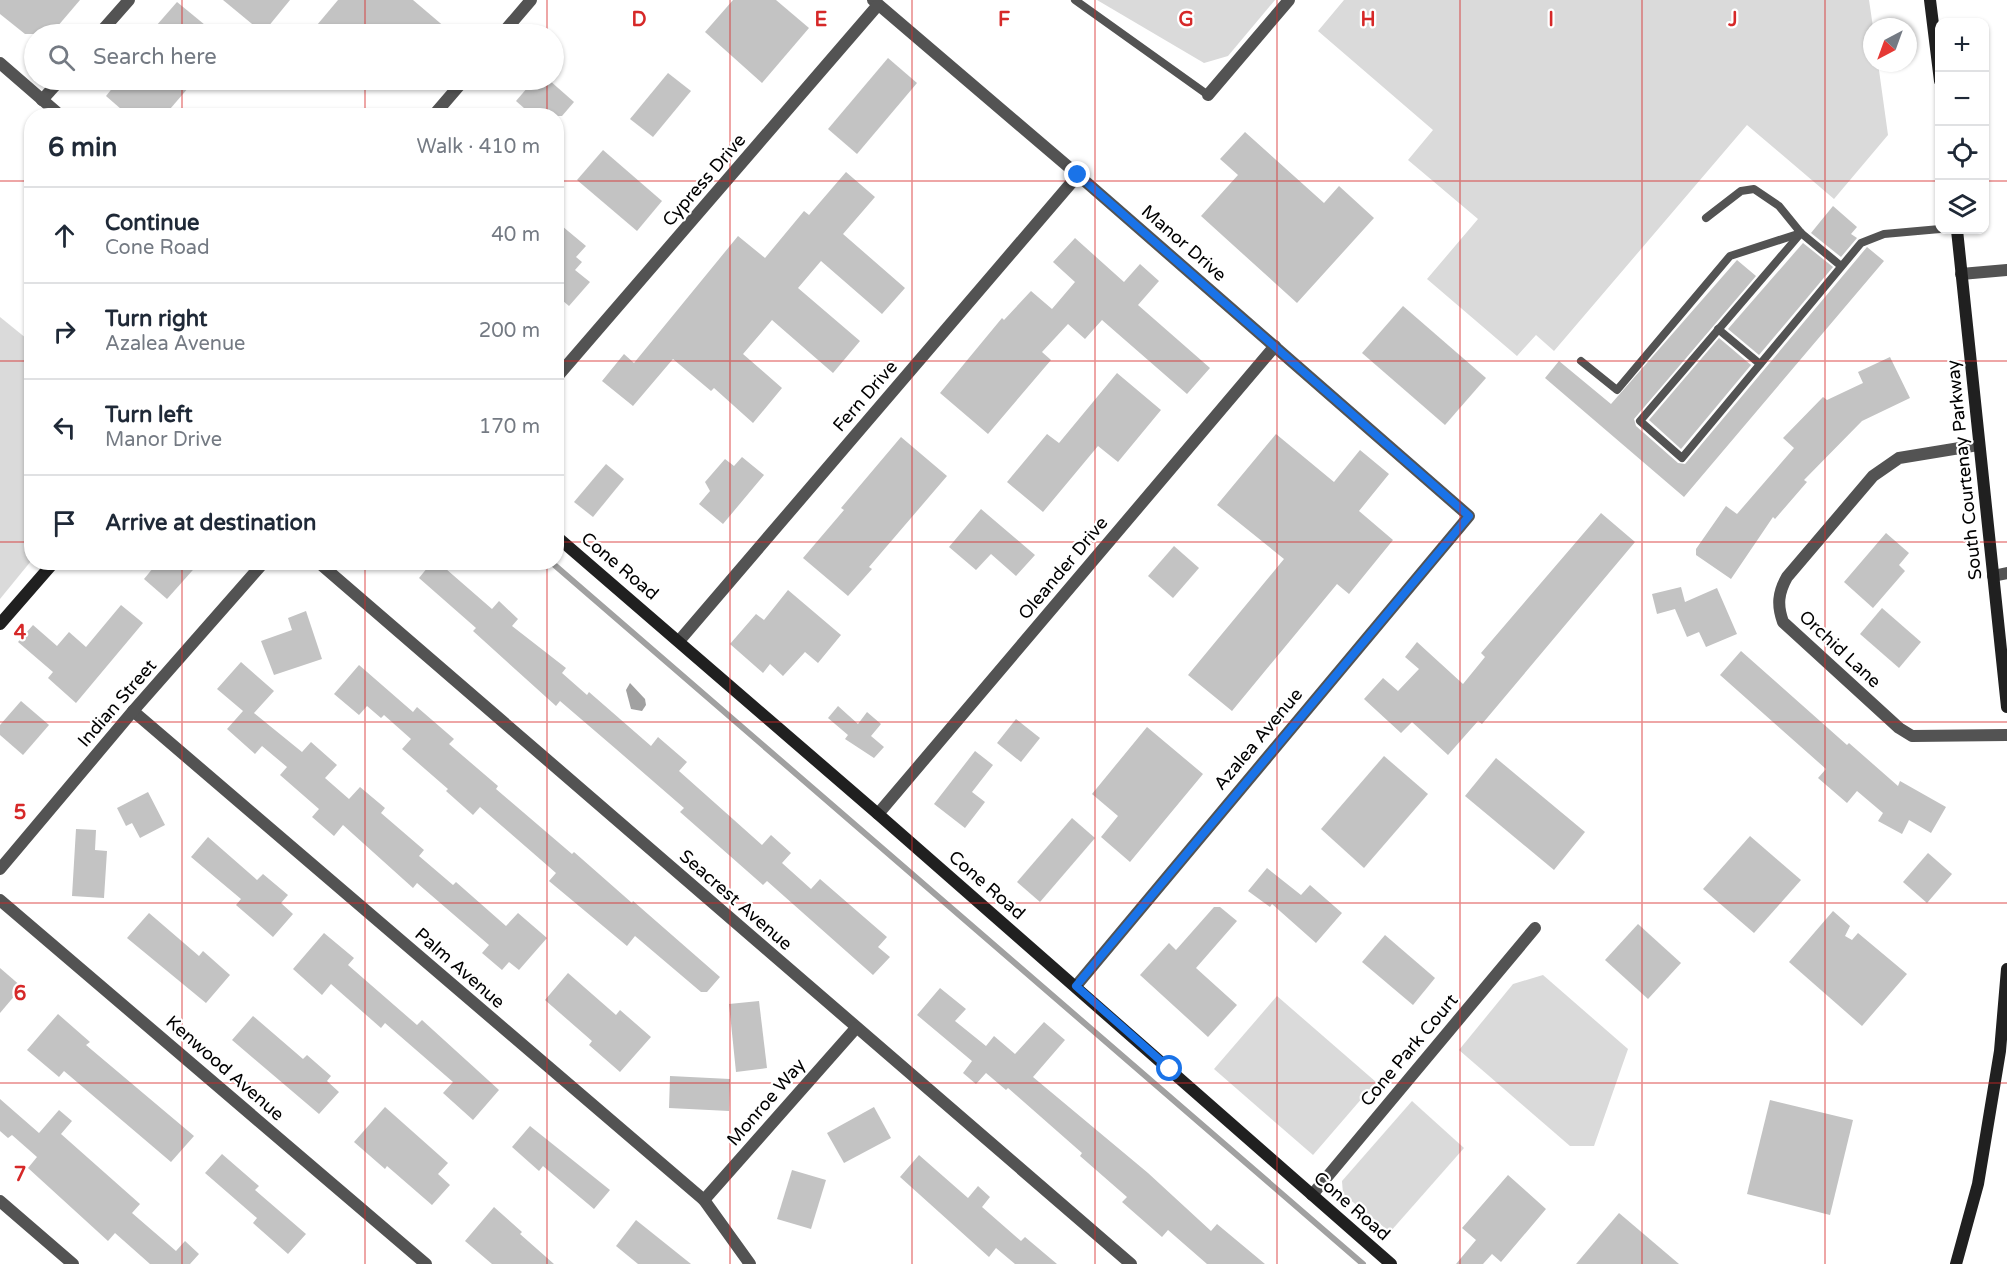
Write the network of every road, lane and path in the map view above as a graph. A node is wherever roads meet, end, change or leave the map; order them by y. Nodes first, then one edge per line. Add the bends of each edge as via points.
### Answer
1 (129, 0) edge
2 (531, 0) edge
3 (1075, 0) edge
4 (1289, 0) edge
5 (1930, 0) edge
6 (875, 2) edge
7 (108, 24) edge
8 (511, 24) edge
9 (0, 63) edge
10 (1939, 72) edge
11 (24, 84) edge
12 (31, 90) edge
13 (51, 90) edge
14 (455, 90) edge
15 (1208, 95) joint
16 (42, 100) junction
17 (52, 108) edge
18 (440, 108) edge
19 (1078, 175) junction
20 (1706, 218) dead end
21 (1935, 230) edge
22 (1801, 233) junction
23 (1957, 234) edge
24 (1841, 266) junction
25 (2007, 270) edge
26 (1962, 274) junction
27 (1718, 329) junction
28 (1275, 346) junction
29 (1581, 361) dead end
30 (1760, 364) junction
31 (564, 369) edge
32 (1978, 445) junction
33 (1469, 516) joint
34 (564, 543) edge
35 (47, 570) edge
36 (257, 570) edge
37 (327, 570) edge
38 (2007, 573) edge
39 (1993, 576) junction
40 (0, 624) edge
41 (679, 640) junction
42 (2007, 707) edge
43 (133, 711) junction
44 (2007, 735) edge
45 (878, 814) junction
46 (0, 869) edge
47 (0, 900) edge
48 (1535, 928) dead end
49 (2007, 969) edge
50 (1076, 986) junction
51 (856, 1028) junction
52 (1312, 1195) junction
53 (704, 1200) junction
54 (0, 1201) edge
55 (73, 1264) edge
56 (426, 1264) edge
57 (750, 1264) edge
58 (1131, 1264) edge
59 (1391, 1264) edge
60 (1956, 1264) edge

1 - 7 street
2 - 8 street
3 - 15 lane
4 - 15 street
5 - 10 street
6 - 19 street, Manor Drive
6 - 31 street, Cypress Drive
9 - 11 street
12 - 16 street
13 - 16 street
14 - 18 street
16 - 17 street
19 - 28 street, Manor Drive
19 - 41 street, Fern Drive
20 - 22 lane via 1741,191 1754,189 1779,206
21 - 24 lane via 1874,237 1861,243
22 - 24 lane
22 - 27 lane
22 - 29 lane via 1730,256 1617,390
23 - 26 street, South Courtenay Parkway
24 - 30 lane
25 - 26 street
26 - 32 street, South Courtenay Parkway
27 - 30 lane
27 - 30 lane via 1640,421 1682,458
28 - 33 street, Manor Drive
28 - 45 street, Oleander Drive
32 - 39 street, South Courtenay Parkway
32 - 44 street, Orchid Lane via 1899,458 1873,476 1787,577 1781,588 1779,610 1783,622 1899,729 1912,736
33 - 50 street, Azalea Avenue
34 - 41 street, Cone Road
35 - 40 street
36 - 43 street, Indian Street
37 - 51 street, Seacrest Avenue
38 - 39 street
39 - 42 street, South Courtenay Parkway
41 - 45 street, Cone Road
43 - 46 street, Indian Street
43 - 53 street, Palm Avenue
45 - 50 street, Cone Road
47 - 56 street, Kenwood Avenue
48 - 52 street, Cone Park Court
49 - 60 street via 2000,1051 1978,1184
50 - 52 street, Cone Road
51 - 53 street, Monroe Way
51 - 58 street, Seacrest Avenue
52 - 59 street, Cone Road
53 - 57 street, Palm Avenue
54 - 55 street

